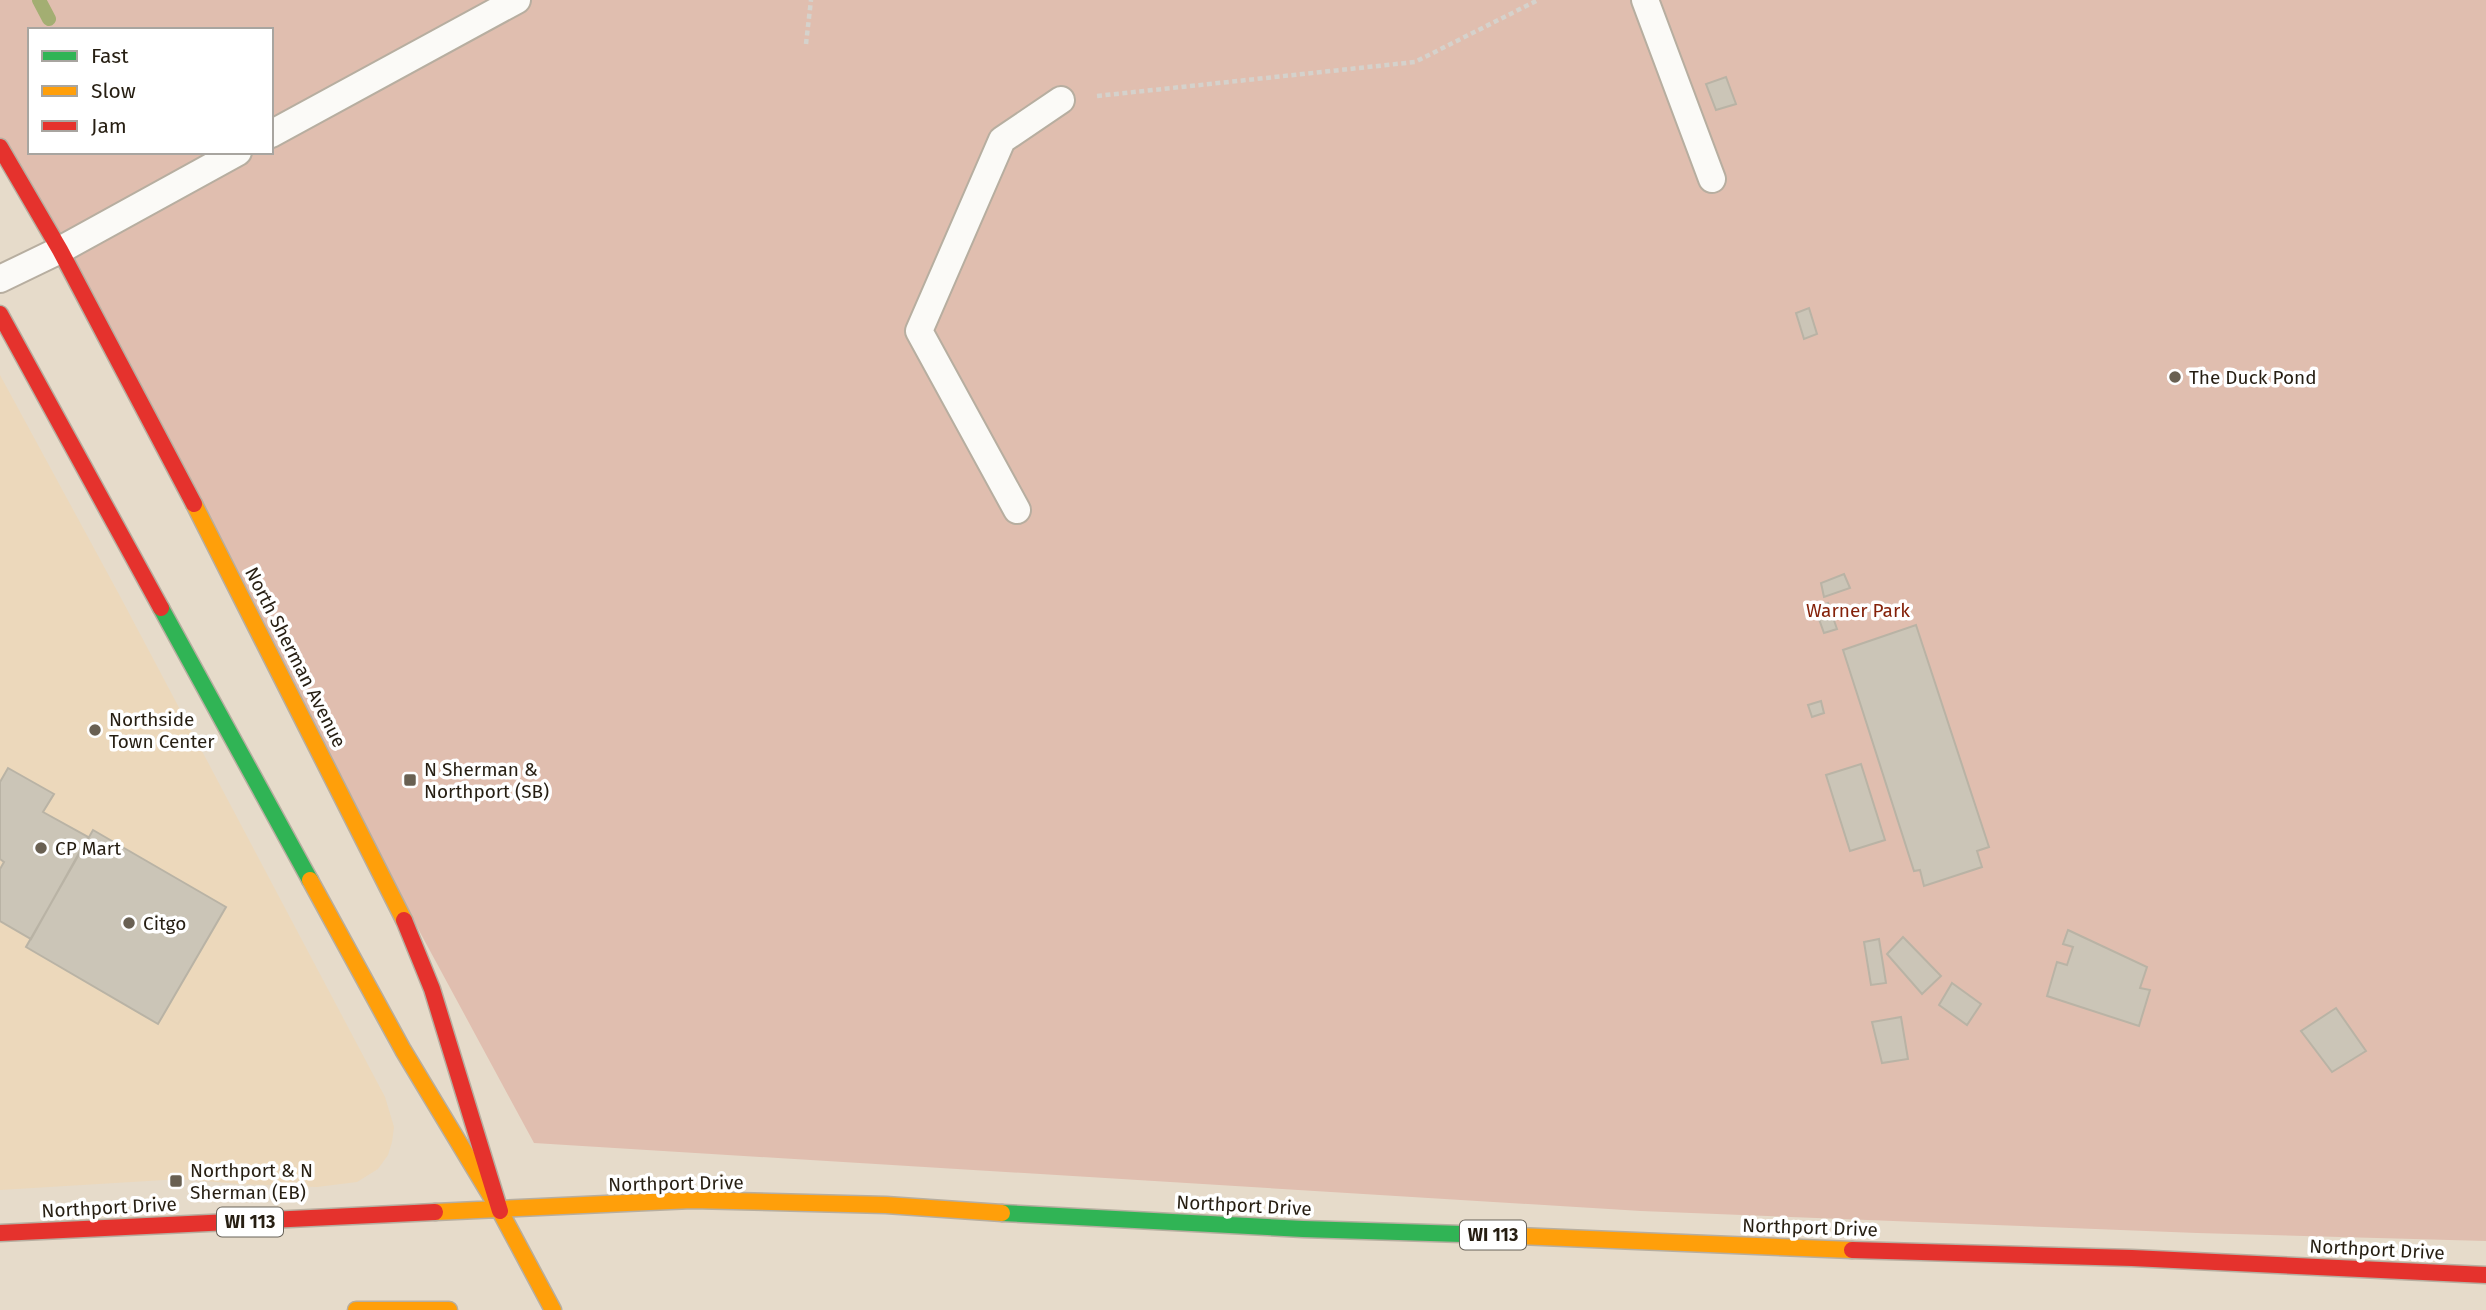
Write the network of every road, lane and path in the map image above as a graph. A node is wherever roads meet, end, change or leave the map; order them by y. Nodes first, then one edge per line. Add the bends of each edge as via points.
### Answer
1 (517, 0) edge
2 (811, 0) edge
3 (1538, 0) edge
4 (1646, 0) edge
5 (806, 44) dead end
6 (1061, 100) joint
7 (273, 133) edge
8 (0, 147) edge
9 (234, 154) edge
10 (1712, 179) dead end
11 (60, 250) junction
12 (0, 279) edge
13 (0, 314) edge
14 (1017, 510) dead end
15 (500, 1211) junction
16 (0, 1233) edge
17 (2486, 1275) edge
18 (356, 1310) edge
19 (449, 1310) edge
20 (554, 1310) edge

1 - 7 lane
2 - 5 path
3 - 6 path via 1415,62
4 - 10 lane
6 - 14 lane via 1002,140 919,331
8 - 11 main road, North Sherman Avenue
9 - 11 lane
11 - 12 lane
11 - 15 main road, North Sherman Avenue via 397,903 432,989
13 - 15 main road, North Sherman Avenue via 390,1027
15 - 16 main road, Northport Drive / WI 113
15 - 17 main road, Northport Drive / WI 113 via 692,1200 887,1205 1303,1229
15 - 20 main road, North Sherman Avenue
18 - 19 main road

